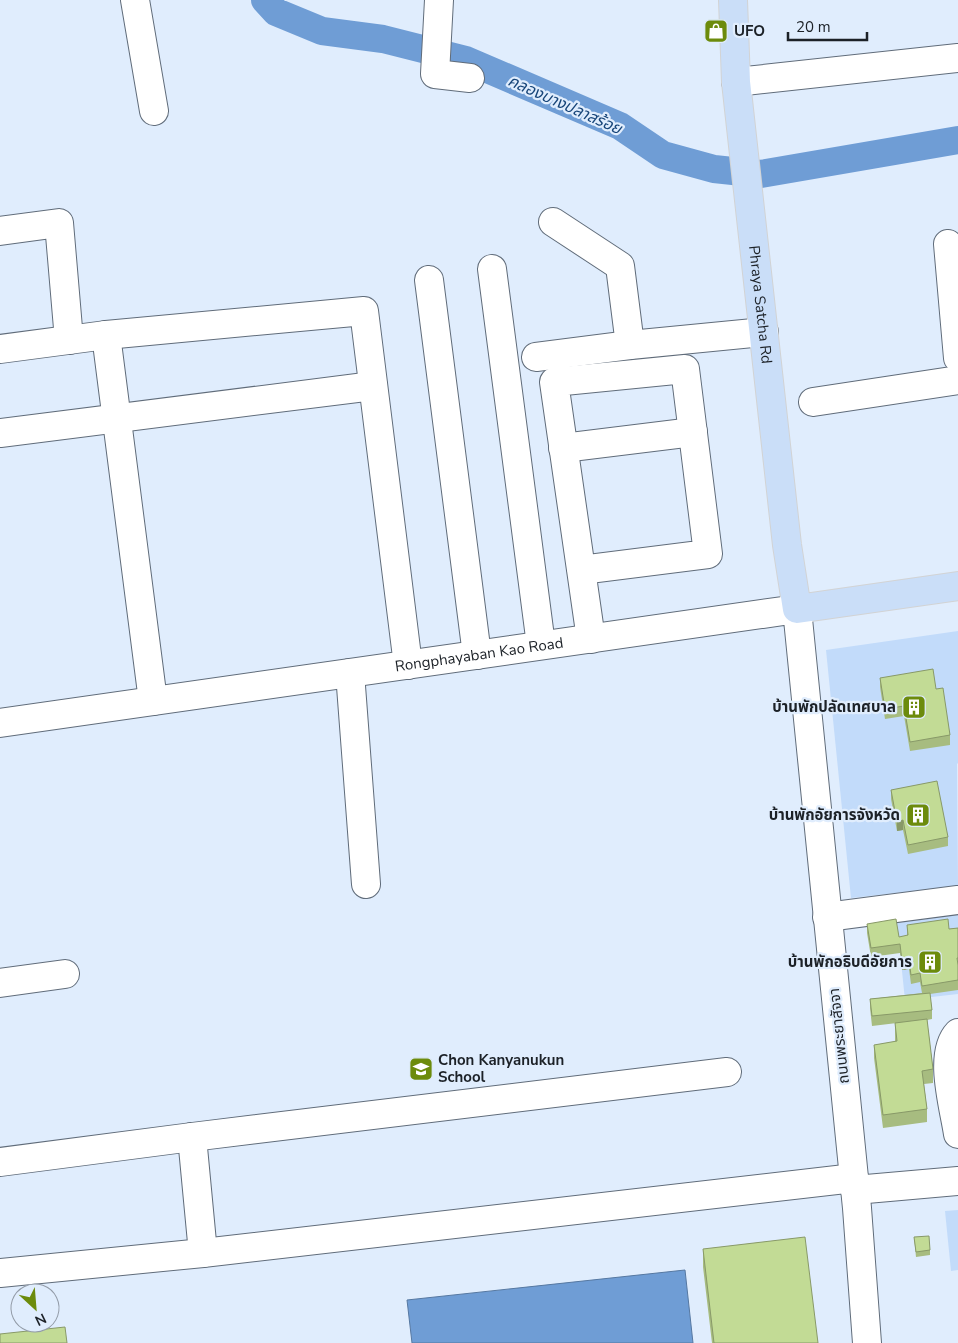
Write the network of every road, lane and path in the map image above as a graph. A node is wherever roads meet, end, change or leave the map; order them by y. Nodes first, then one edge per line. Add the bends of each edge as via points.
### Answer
1 (135, 0) edge
2 (733, 0) edge
3 (439, 11) edge
4 (958, 58) edge
5 (470, 78) dead end
6 (736, 82) junction
7 (154, 112) dead end
8 (553, 222) dead end
9 (0, 231) edge
10 (948, 244) dead end
11 (492, 268) dead end
12 (429, 280) dead end
13 (764, 332) junction
14 (106, 336) junction
15 (69, 340) junction
16 (672, 341) junction
17 (630, 346) junction
18 (0, 349) edge
19 (536, 357) dead end
20 (958, 358) edge
21 (675, 370) junction
22 (958, 380) edge
23 (373, 386) junction
24 (813, 402) dead end
25 (117, 418) junction
26 (693, 432) junction
27 (0, 433) edge
28 (563, 448) junction
29 (581, 570) junction
30 (958, 586) edge
31 (797, 609) junction
32 (590, 639) junction
33 (541, 646) junction
34 (477, 655) junction
35 (408, 665) junction
36 (350, 673) junction
37 (153, 701) junction
38 (0, 723) edge
39 (366, 884) dead end
40 (958, 900) edge
41 (827, 917) junction
42 (65, 974) dead end
43 (0, 983) edge
44 (958, 1033) edge
45 (728, 1072) dead end
46 (958, 1134) edge
47 (192, 1137) junction
48 (0, 1162) edge
49 (958, 1181) edge
50 (854, 1184) junction
51 (203, 1253) junction
52 (0, 1272) edge
53 (867, 1343) edge

1 - 7 street
2 - 6 main road, Phraya Satcha Rd
3 - 5 street via 435,74
4 - 6 street
6 - 13 main road, Phraya Satcha Rd
8 - 17 street via 620,266
9 - 15 street via 59,223
10 - 20 street
11 - 33 street
12 - 34 street
13 - 16 street
13 - 31 main road, Phraya Satcha Rd
14 - 15 street
14 - 23 street via 364,310
14 - 25 street
15 - 18 street
16 - 17 street
16 - 21 street
17 - 19 street
21 - 26 street via 686,369
21 - 28 street via 554,382
22 - 24 street
23 - 25 street
23 - 35 street
25 - 27 street
25 - 37 street
26 - 28 street
26 - 29 street via 708,554
28 - 29 street
29 - 32 street
30 - 31 main road, Rongphayaban Kao Road
31 - 32 street, Rongphayaban Kao Road
31 - 41 street, ถนนพระยาสัจจา
32 - 33 street, Rongphayaban Kao Road
33 - 34 street, Rongphayaban Kao Road
34 - 35 street, Rongphayaban Kao Road
35 - 36 street, Rongphayaban Kao Road
36 - 37 street, Rongphayaban Kao Road
36 - 39 street
37 - 38 street, Rongphayaban Kao Road
40 - 41 street
41 - 50 street, ถนนพระยาสัจจา
42 - 43 street
44 - 46 street via 952,1039 948,1067
45 - 47 street
47 - 48 street
47 - 51 street
49 - 50 street
50 - 51 street
50 - 53 street, ถนนพระยาสัจจา
51 - 52 street

